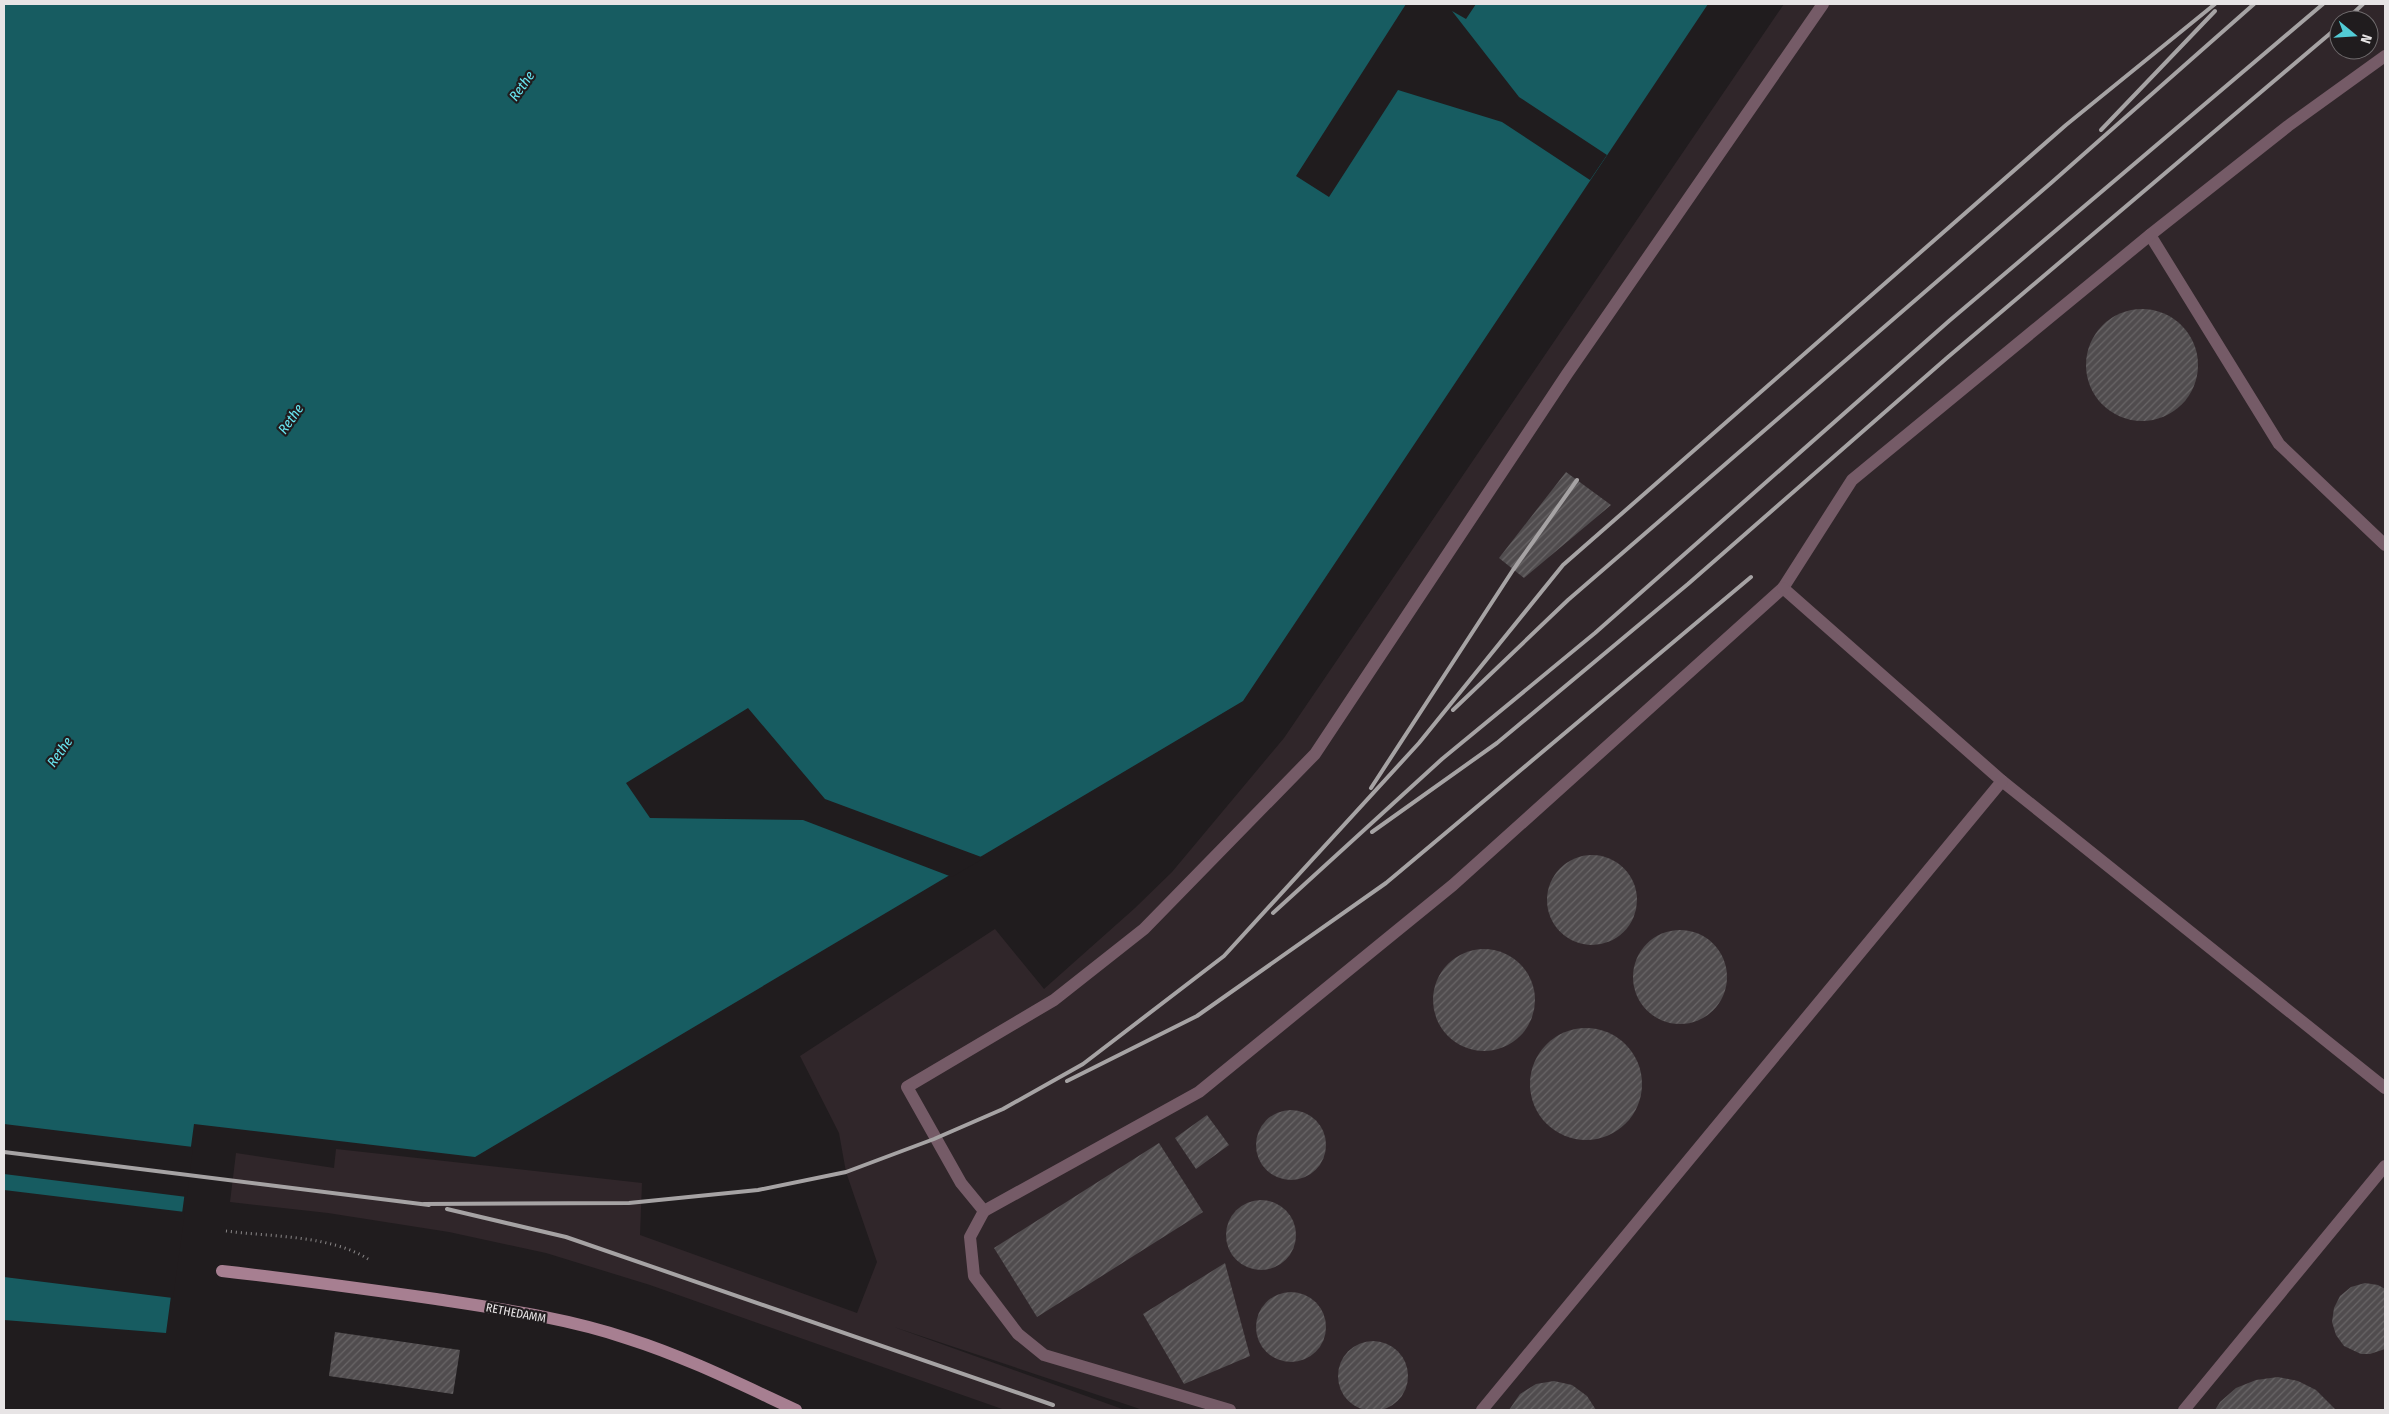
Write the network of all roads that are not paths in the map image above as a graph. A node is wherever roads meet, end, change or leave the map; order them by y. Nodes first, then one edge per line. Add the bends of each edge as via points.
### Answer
1 (1823, 4) edge
2 (2385, 56) edge
3 (2150, 235) junction
4 (2385, 545) edge
5 (1783, 588) junction
6 (2002, 781) junction
7 (2385, 1088) edge
8 (2385, 1166) edge
9 (984, 1211) junction
10 (222, 1271) dead end
11 (796, 1410) edge
12 (1230, 1410) edge
13 (1482, 1410) edge
14 (2184, 1410) edge

1 - 9 lane via 1572,366 1315,754 1144,929 1054,1000 907,1087 961,1183
2 - 3 lane via 2288,126
3 - 4 lane via 2279,444
3 - 5 lane via 1852,480
5 - 6 lane
5 - 9 lane via 1453,885 1198,1092
6 - 7 lane
6 - 13 lane
8 - 14 lane
9 - 12 lane via 970,1237 974,1276 1018,1334 1044,1355
10 - 11 main road, RETHEDAMM via 510,1310 588,1328 662,1351

